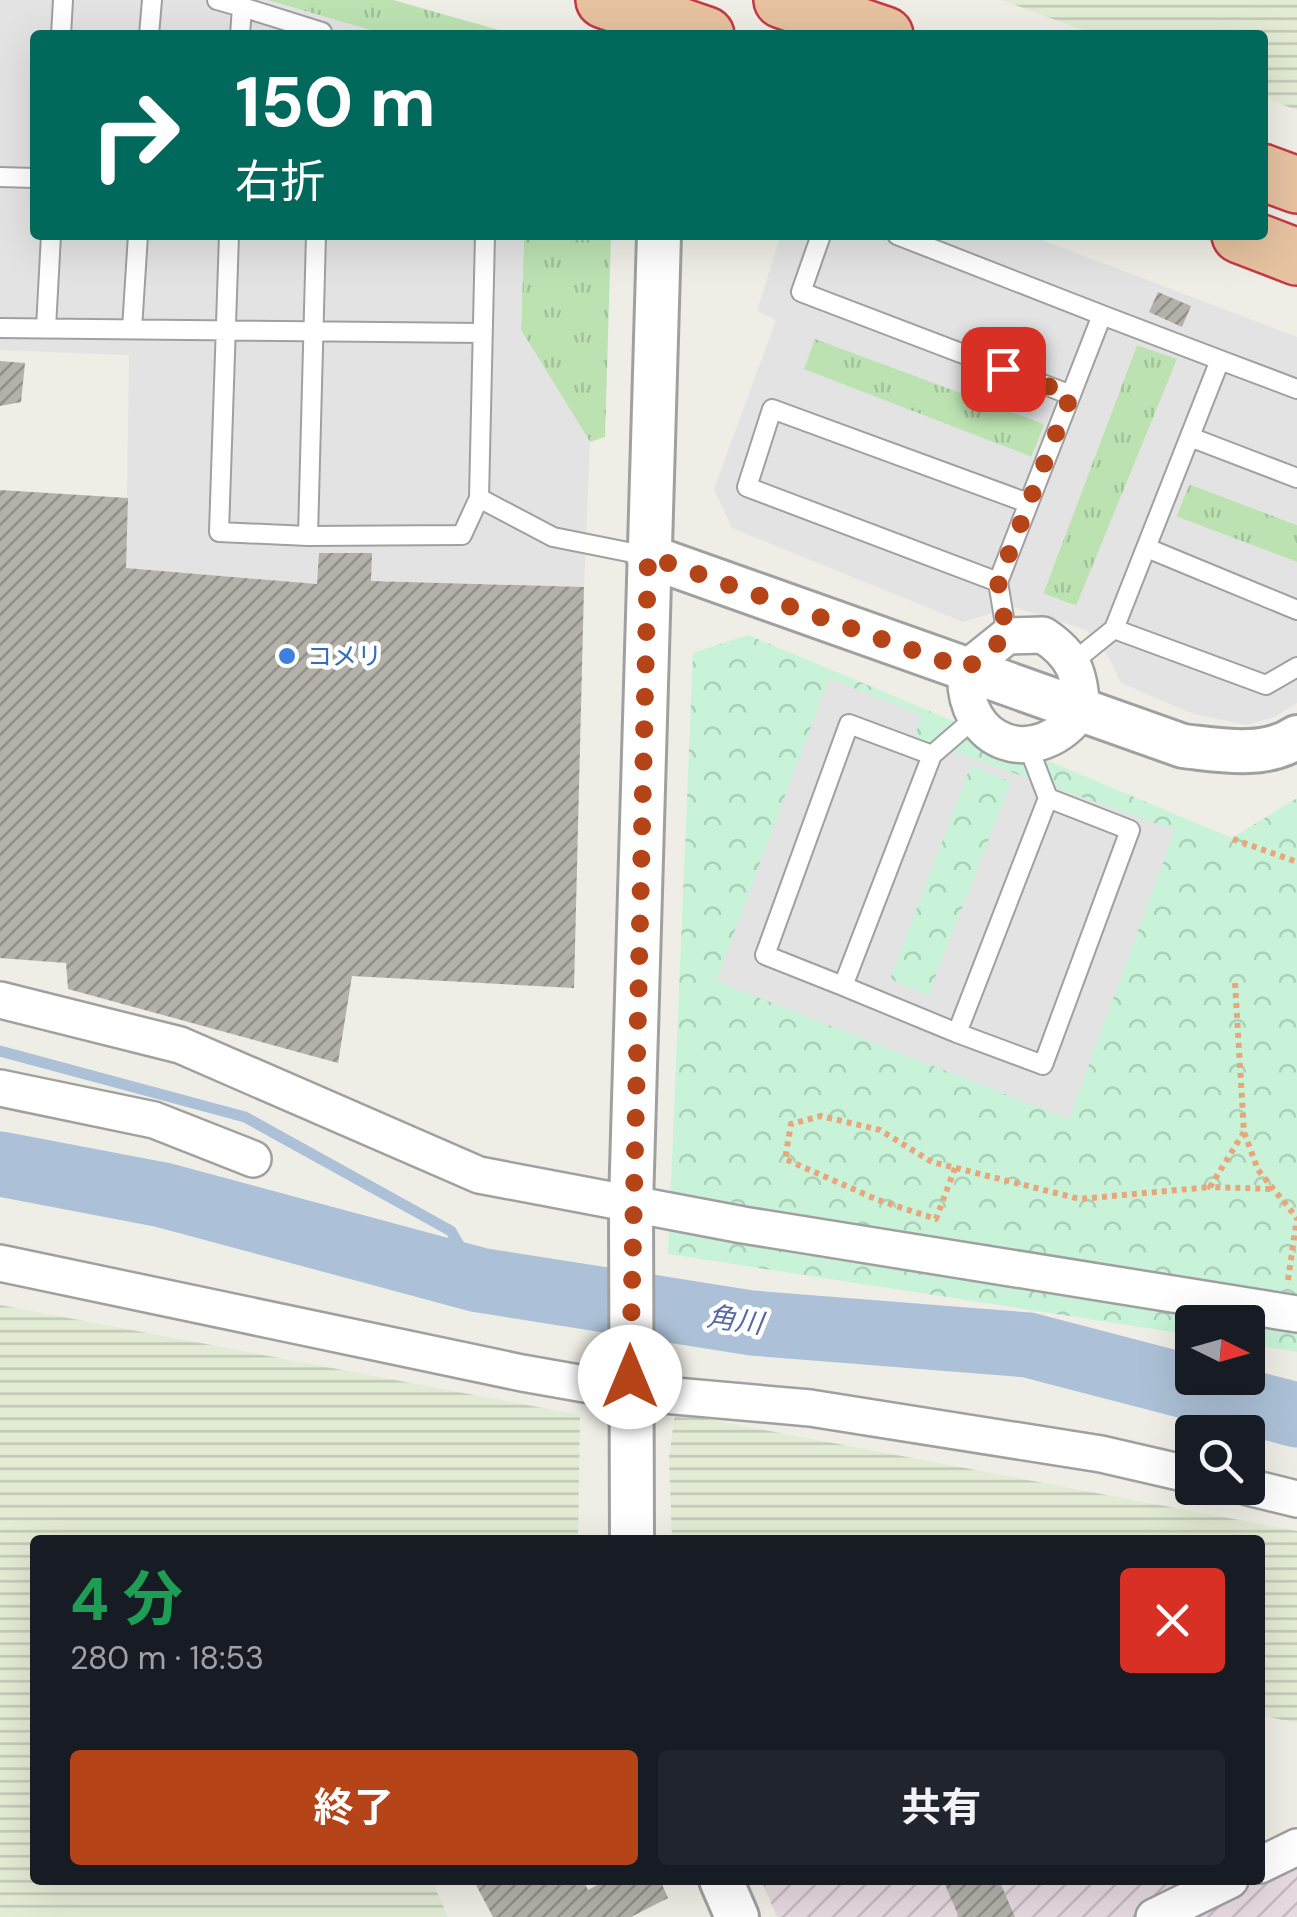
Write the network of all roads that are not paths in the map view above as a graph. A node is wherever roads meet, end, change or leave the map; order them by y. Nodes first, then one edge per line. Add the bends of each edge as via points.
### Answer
1 (63, 0) edge
2 (152, 0) edge
3 (217, 0) edge
4 (604, 0) edge
5 (782, 0) edge
6 (242, 7) junction
7 (676, 23) edge
8 (61, 30) edge
9 (150, 30) edge
10 (240, 30) edge
11 (313, 30) edge
12 (870, 30) edge
13 (1268, 174) edge
14 (0, 177) edge
15 (30, 178) edge
16 (1297, 185) edge
17 (51, 240) edge
18 (138, 240) edge
19 (229, 240) edge
20 (316, 240) edge
21 (485, 240) edge
22 (659, 240) edge
23 (820, 240) edge
24 (910, 240) edge
25 (1253, 240) edge
26 (1297, 257) edge
27 (1102, 314) junction
28 (0, 328) edge
29 (46, 328) junction
30 (132, 329) junction
31 (227, 330) junction
32 (314, 331) junction
33 (482, 333) junction
34 (1220, 360) junction
35 (1297, 390) edge
36 (1071, 395) junction
37 (1190, 437) junction
38 (1297, 478) edge
39 (479, 498) junction
40 (1028, 503) junction
41 (308, 536) junction
42 (1147, 548) junction
43 (648, 556) junction
44 (998, 582) junction
45 (1297, 610) edge
46 (1114, 629) junction
47 (1007, 636) junction
48 (1074, 662) junction
49 (1297, 667) edge
50 (966, 669) junction
51 (1082, 710) junction
52 (976, 717) junction
53 (1297, 737) edge
54 (1028, 746) junction
55 (932, 755) junction
56 (1048, 798) junction
57 (843, 986) junction
58 (0, 1000) edge
59 (957, 1033) junction
60 (0, 1088) edge
61 (253, 1160) dead end
62 (631, 1204) junction
63 (0, 1263) edge
64 (1290, 1312) edge
65 (630, 1384) junction
66 (1175, 1471) edge
67 (1265, 1491) edge
68 (1297, 1499) edge
69 (632, 1535) edge
70 (1297, 1847) edge
71 (1265, 1863) edge
72 (723, 1885) edge
73 (1220, 1885) edge
74 (737, 1917) edge
75 (1154, 1917) edge

1 - 8 lane
2 - 9 lane
3 - 6 lane
4 - 7 highway
5 - 12 highway
6 - 10 lane
6 - 11 lane
13 - 16 highway
14 - 15 lane
17 - 29 lane
18 - 30 lane
19 - 31 lane
20 - 32 lane
21 - 33 lane
22 - 43 street
23 - 36 lane via 801,292
24 - 27 lane
25 - 26 highway
27 - 34 lane
27 - 36 lane
28 - 29 lane
29 - 30 lane
30 - 31 lane
31 - 32 lane
31 - 41 lane via 219,532
32 - 33 lane
32 - 41 lane
33 - 39 lane
34 - 35 lane
34 - 37 lane
36 - 40 lane
37 - 38 lane
37 - 42 lane
39 - 41 lane via 462,535
39 - 43 lane via 553,537
40 - 44 lane
40 - 44 lane via 772,409 747,487
42 - 45 lane
42 - 46 lane
43 - 50 street
43 - 62 street
44 - 47 lane
46 - 48 lane
46 - 49 lane via 1266,686
47 - 48 street via 1042,636
47 - 50 street
48 - 51 street
50 - 51 street
50 - 52 street via 964,692
51 - 53 street via 1183,746 1242,752
51 - 54 street via 1049,742
52 - 54 street via 998,740
52 - 55 lane
54 - 56 lane
55 - 57 lane
55 - 57 lane via 849,724 766,955
56 - 59 lane
56 - 59 lane via 1130,830 1044,1065
57 - 59 lane
58 - 62 street via 180,1045 479,1175
60 - 61 street via 154,1120
62 - 64 street
62 - 65 street
63 - 65 street
65 - 66 street via 1101,1454
65 - 69 street
67 - 68 street
70 - 71 street
72 - 74 street
73 - 75 street

